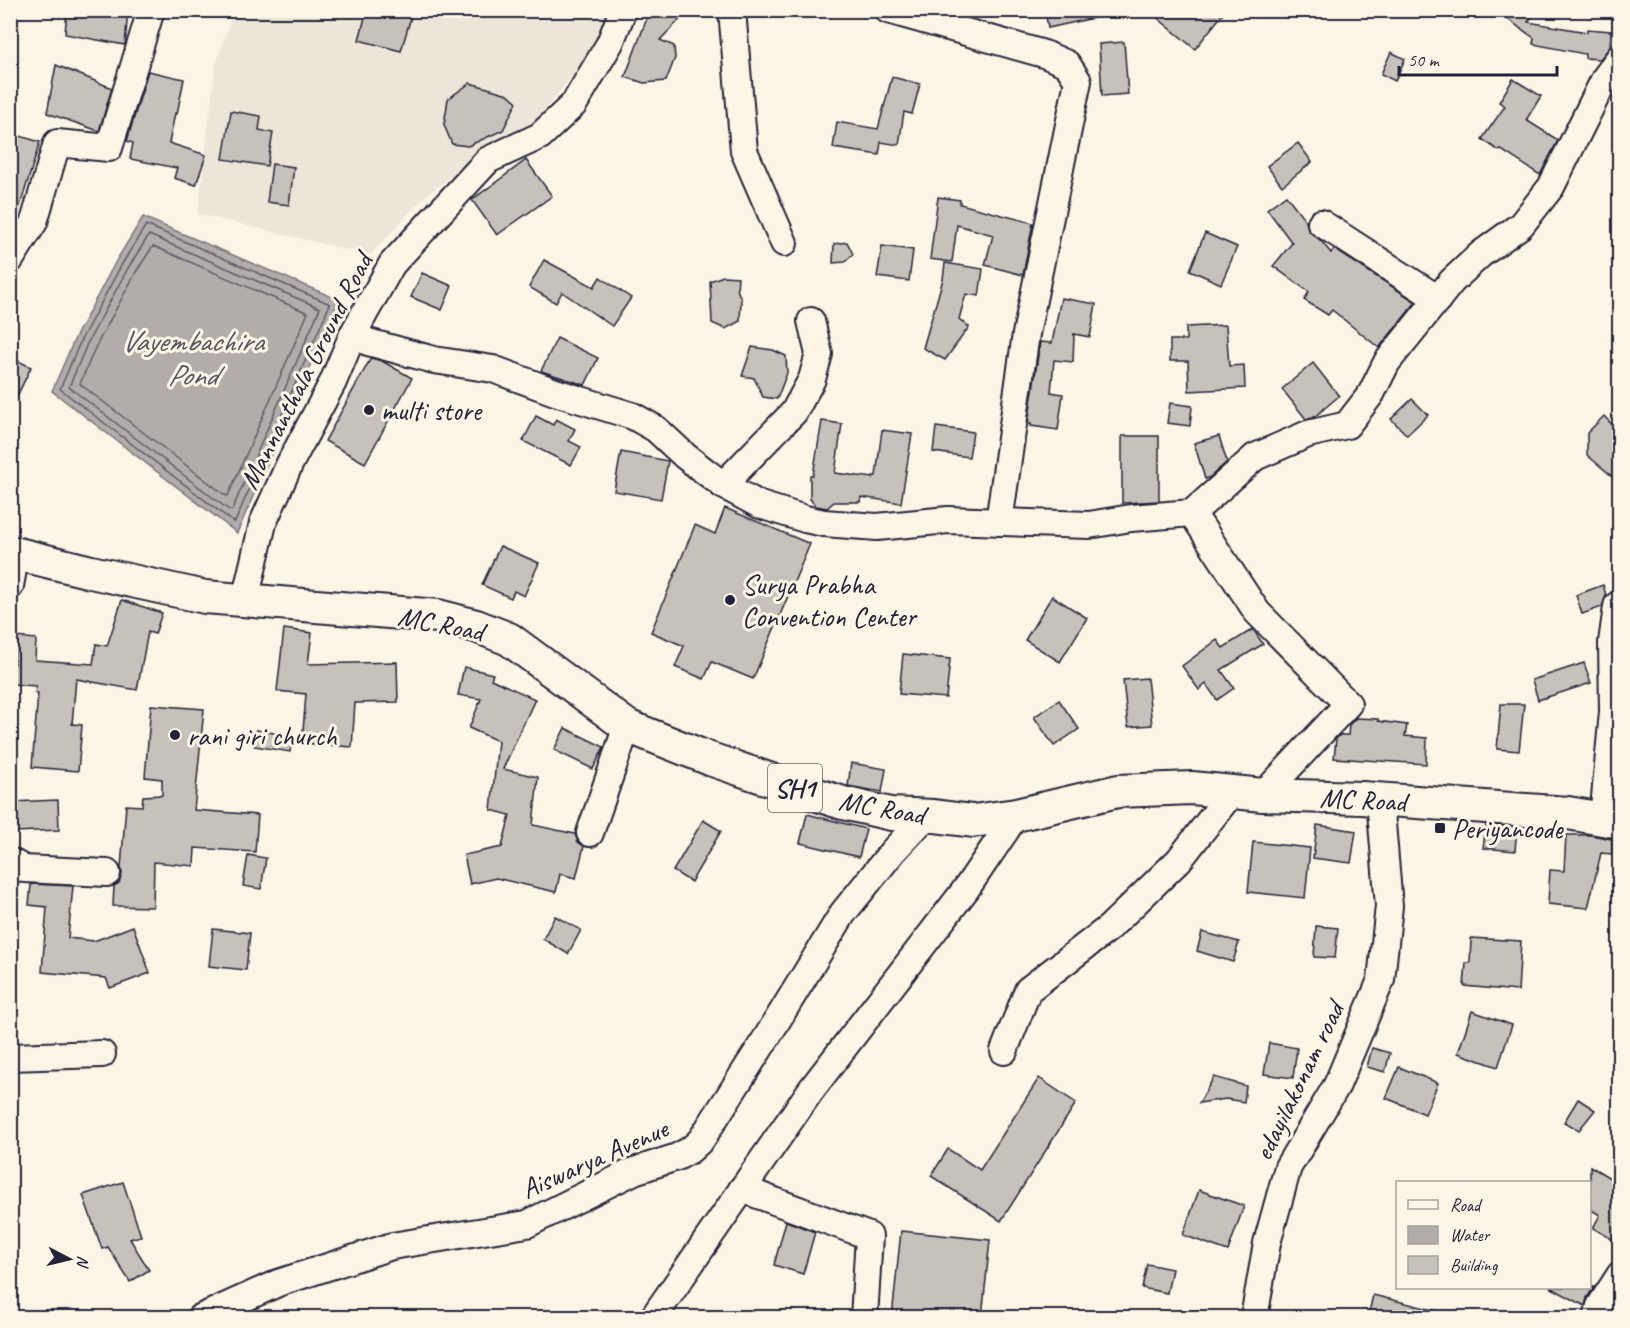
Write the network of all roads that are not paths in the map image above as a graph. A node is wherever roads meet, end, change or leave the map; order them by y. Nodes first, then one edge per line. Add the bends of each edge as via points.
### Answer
1 (151, 10) edge
2 (624, 10) edge
3 (732, 10) edge
4 (888, 10) edge
5 (1620, 57) edge
6 (1321, 223) dead end
7 (784, 243) dead end
8 (10, 260) edge
9 (1438, 299) junction
10 (811, 321) dead end
11 (353, 334) junction
12 (723, 485) junction
13 (1192, 513) junction
14 (999, 522) junction
15 (13, 553) edge
16 (10, 586) edge
17 (245, 600) junction
18 (1620, 607) edge
19 (627, 726) junction
20 (1232, 792) junction
21 (1263, 795) junction
22 (1380, 800) junction
23 (1016, 815) junction
24 (926, 816) junction
25 (1613, 820) edge
26 (590, 833) dead end
27 (10, 861) edge
28 (107, 873) dead end
29 (1004, 1051) dead end
30 (102, 1054) dead end
31 (10, 1057) edge
32 (742, 1189) junction
33 (1620, 1275) edge
34 (200, 1317) edge
35 (652, 1317) edge
36 (864, 1317) edge
37 (1254, 1317) edge
38 (1597, 1317) edge

1 - 8 street via 109,148 57,143 34,222
2 - 11 street, Mannanthala Ground Road via 610,43 574,104 540,136 488,160 392,264
3 - 7 street via 744,151
4 - 14 street via 1044,54 1067,64 1078,81 1026,334
5 - 9 street via 1605,78 1551,187 1521,225 1481,254
6 - 9 street
9 - 13 street via 1387,362 1371,394 1347,425 1308,434 1255,457
10 - 12 street via 819,354 812,379 794,412
11 - 12 street via 368,342 434,360 494,369 633,416 656,429
11 - 17 street, Mannanthala Ground Road via 263,524
12 - 14 street via 760,505 824,523 878,527 948,520
13 - 14 street via 1089,525
13 - 21 street via 1257,612 1348,704
15 - 16 street
15 - 17 main road, MC Road / SH1 via 205,597
17 - 19 main road, MC Road / SH1 via 438,616 476,626 509,639
18 - 25 main road via 1615,643
19 - 24 main road, MC Road / SH1 via 710,759 843,803 891,814
19 - 26 street
20 - 21 main road, MC Road / SH1
20 - 23 main road, MC Road / SH1 via 1192,788 1118,791
20 - 29 street via 1171,868 1109,928 1028,990
21 - 22 main road, MC Road / SH1
22 - 25 main road, MC Road / SH1 via 1568,813
22 - 37 street, edayilakonam road via 1389,906 1381,980 1337,1085 1288,1167 1267,1243
23 - 24 main road, MC Road / SH1 via 973,821
23 - 32 street via 966,889 811,1090
24 - 34 street, Aiswarya Avenue via 843,913 701,1140 690,1150 634,1171 527,1224 392,1246 278,1283
27 - 28 street via 24,869
30 - 31 street
32 - 35 street
32 - 36 street via 869,1236
33 - 38 street

